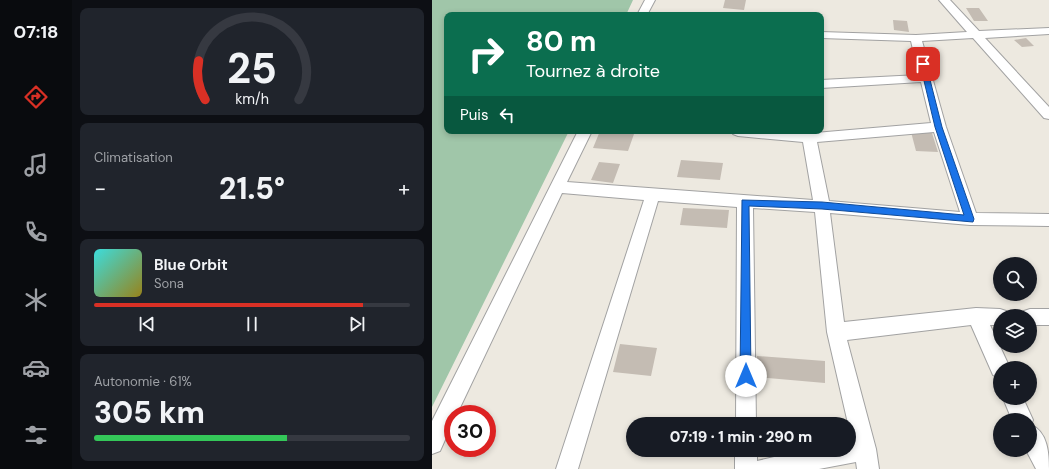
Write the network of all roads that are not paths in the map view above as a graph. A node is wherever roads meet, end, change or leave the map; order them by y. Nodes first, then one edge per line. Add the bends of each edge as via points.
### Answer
1 (650, 0) edge
2 (944, 0) edge
3 (644, 12) edge
4 (1049, 31) edge
5 (1038, 33) junction
6 (824, 34) edge
7 (976, 35) junction
8 (916, 38) junction
9 (1049, 43) edge
10 (927, 78) junction
11 (824, 84) edge
12 (1049, 115) edge
13 (939, 127) junction
14 (824, 133) edge
15 (584, 134) edge
16 (809, 134) edge
17 (558, 187) junction
18 (653, 194) junction
19 (745, 202) junction
20 (822, 206) junction
21 (970, 219) junction
22 (1049, 220) edge
23 (976, 316) junction
24 (993, 316) edge
25 (1037, 317) edge
26 (1049, 317) edge
27 (836, 332) junction
28 (997, 361) edge
29 (746, 417) edge
30 (432, 443) edge
31 (1037, 448) edge
32 (746, 457) edge
33 (866, 459) edge
34 (567, 469) edge
35 (746, 469) edge
36 (764, 469) edge
37 (1048, 469) edge

1 - 3 street
2 - 7 street
4 - 5 street
5 - 7 street
5 - 9 street
6 - 8 street
7 - 8 street
7 - 12 street
8 - 10 street
10 - 11 street
10 - 13 street
13 - 14 street
13 - 21 street
15 - 17 street
16 - 20 street
17 - 18 street
17 - 30 street
18 - 19 street
18 - 34 street
19 - 20 street
19 - 29 street
20 - 21 street
20 - 27 street
21 - 22 street
23 - 24 street
23 - 27 street
23 - 28 street
25 - 26 street
27 - 33 street
31 - 37 street
32 - 35 street
33 - 36 street

